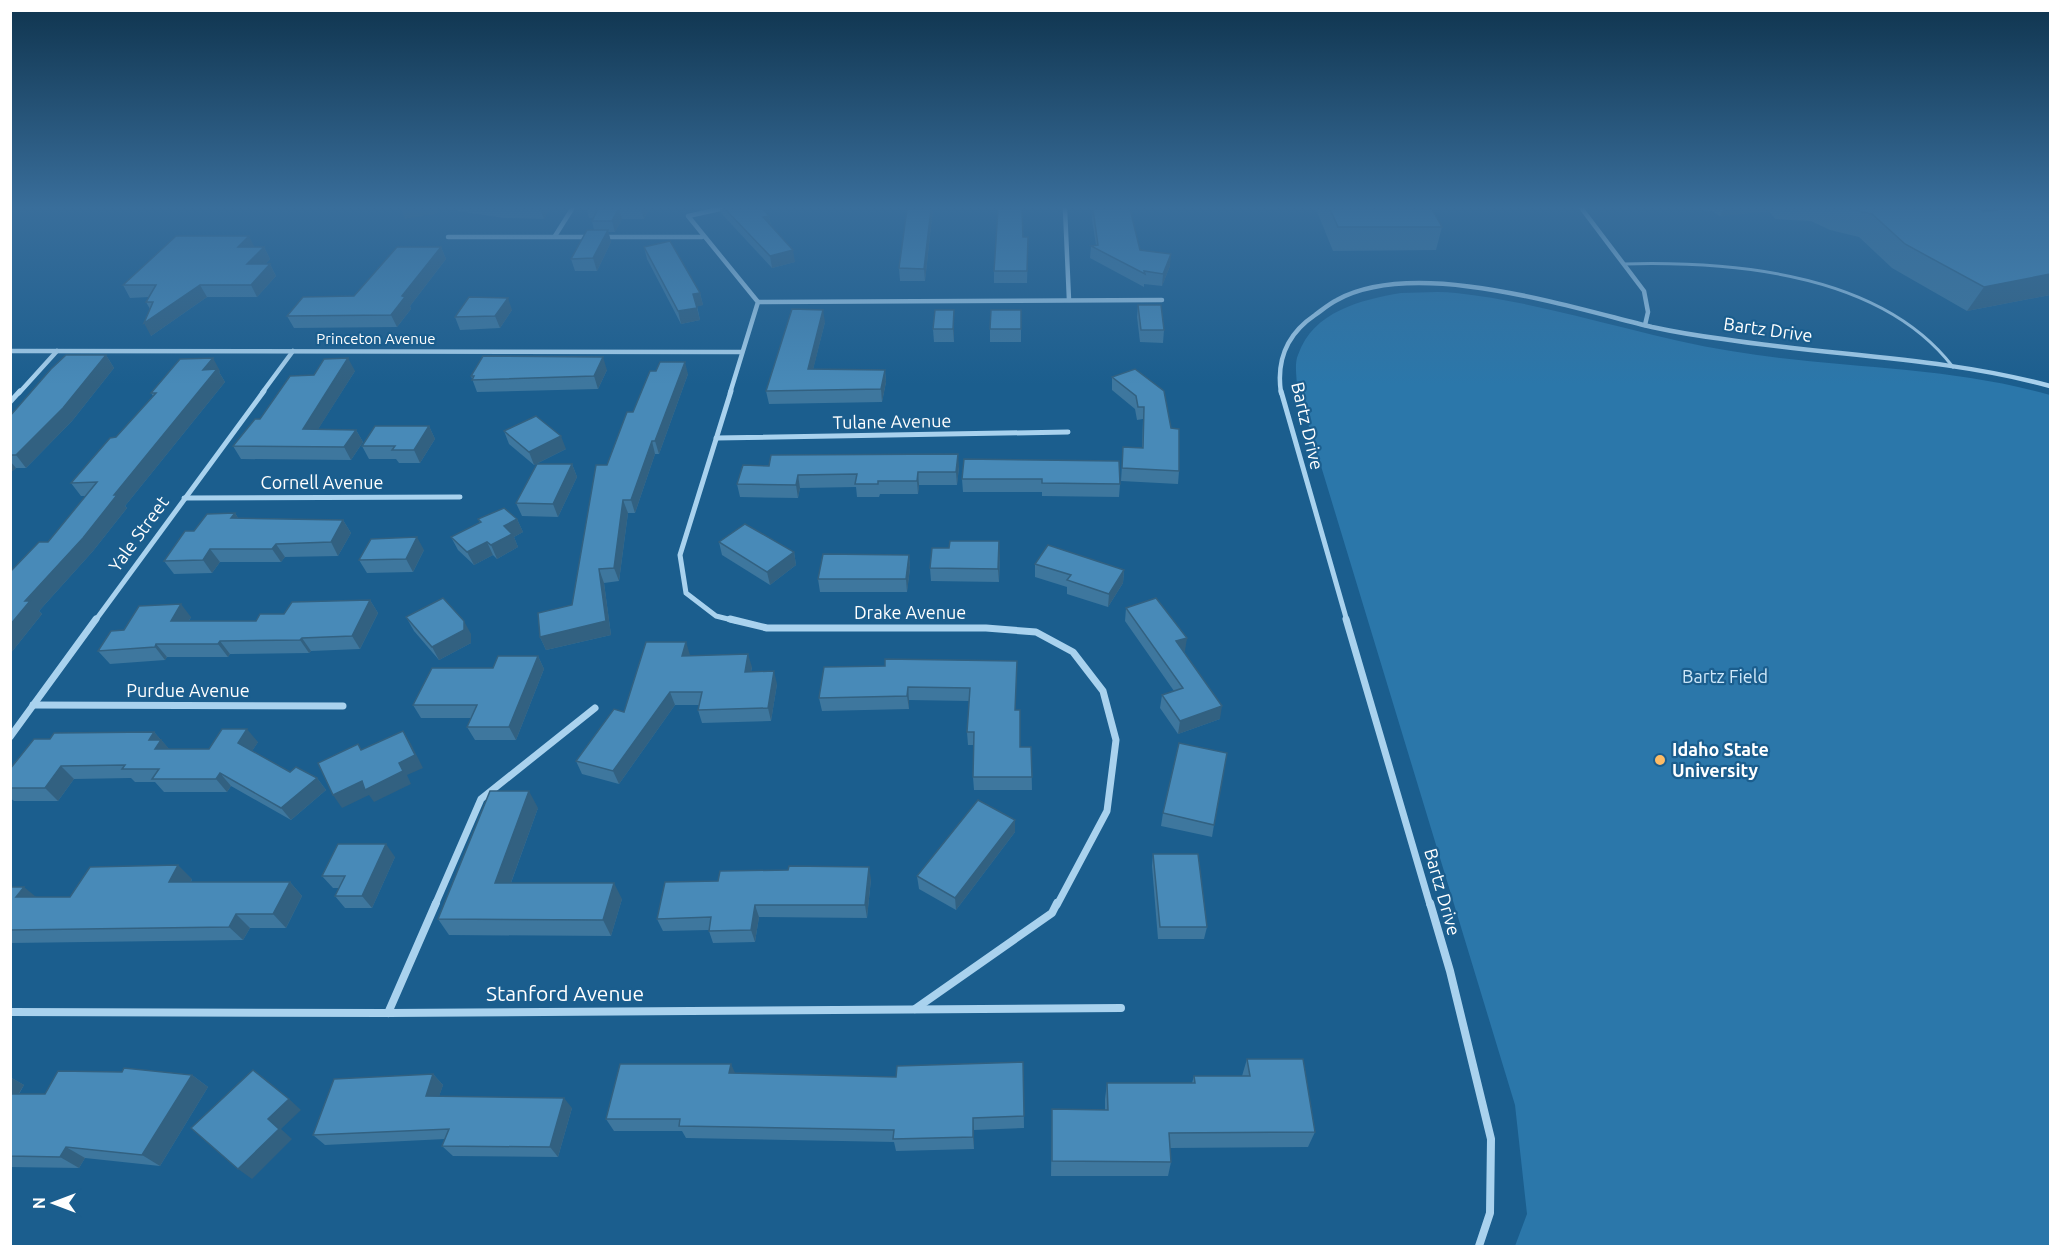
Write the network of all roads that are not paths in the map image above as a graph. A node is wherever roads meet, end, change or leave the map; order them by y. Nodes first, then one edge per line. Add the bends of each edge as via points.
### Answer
1 (728, 268) edge
2 (1068, 268) edge
3 (1626, 268) edge
4 (1757, 268) edge
5 (1069, 300) junction
6 (1162, 300) dead end
7 (758, 302) junction
8 (1645, 325) junction
9 (10, 351) edge
10 (57, 351) junction
11 (293, 351) junction
12 (741, 352) junction
13 (1953, 367) junction
14 (2050, 386) edge
15 (10, 402) edge
16 (1068, 432) dead end
17 (716, 438) junction
18 (460, 497) dead end
19 (184, 498) junction
20 (33, 705) junction
21 (343, 706) dead end
22 (595, 708) dead end
23 (10, 736) edge
24 (1121, 1008) dead end
25 (915, 1009) junction
26 (10, 1012) edge
27 (388, 1013) junction
28 (1479, 1246) edge

1 - 7 street
2 - 5 street
3 - 8 street via 1644,291 1648,312
4 - 13 lane via 1855,296 1917,329
5 - 6 street
5 - 7 street
7 - 12 street, Drake Avenue
8 - 13 street, Bartz Drive via 1756,345
8 - 28 street, Bartz Drive via 1483,288 1400,285 1364,289 1332,300 1295,331 1281,356 1280,384 1289,426 1450,971 1491,1139 1490,1213
9 - 10 street, Princeton Avenue
10 - 11 street, Princeton Avenue
10 - 15 street
11 - 12 street, Princeton Avenue
11 - 19 street, Yale Street
12 - 17 street, Drake Avenue
13 - 14 street, Bartz Drive via 2019,376
16 - 17 street, Tulane Avenue
17 - 25 street, Drake Avenue via 680,555 686,592 716,616 766,628 986,628 1036,633 1073,652 1103,691 1116,740 1107,811 1052,913
18 - 19 street, Cornell Avenue
19 - 20 street, Yale Street
20 - 21 street, Purdue Avenue
20 - 23 street, Yale Street
22 - 27 street via 481,799
24 - 25 street, Stanford Avenue
25 - 27 street, Stanford Avenue
26 - 27 street, Stanford Avenue

